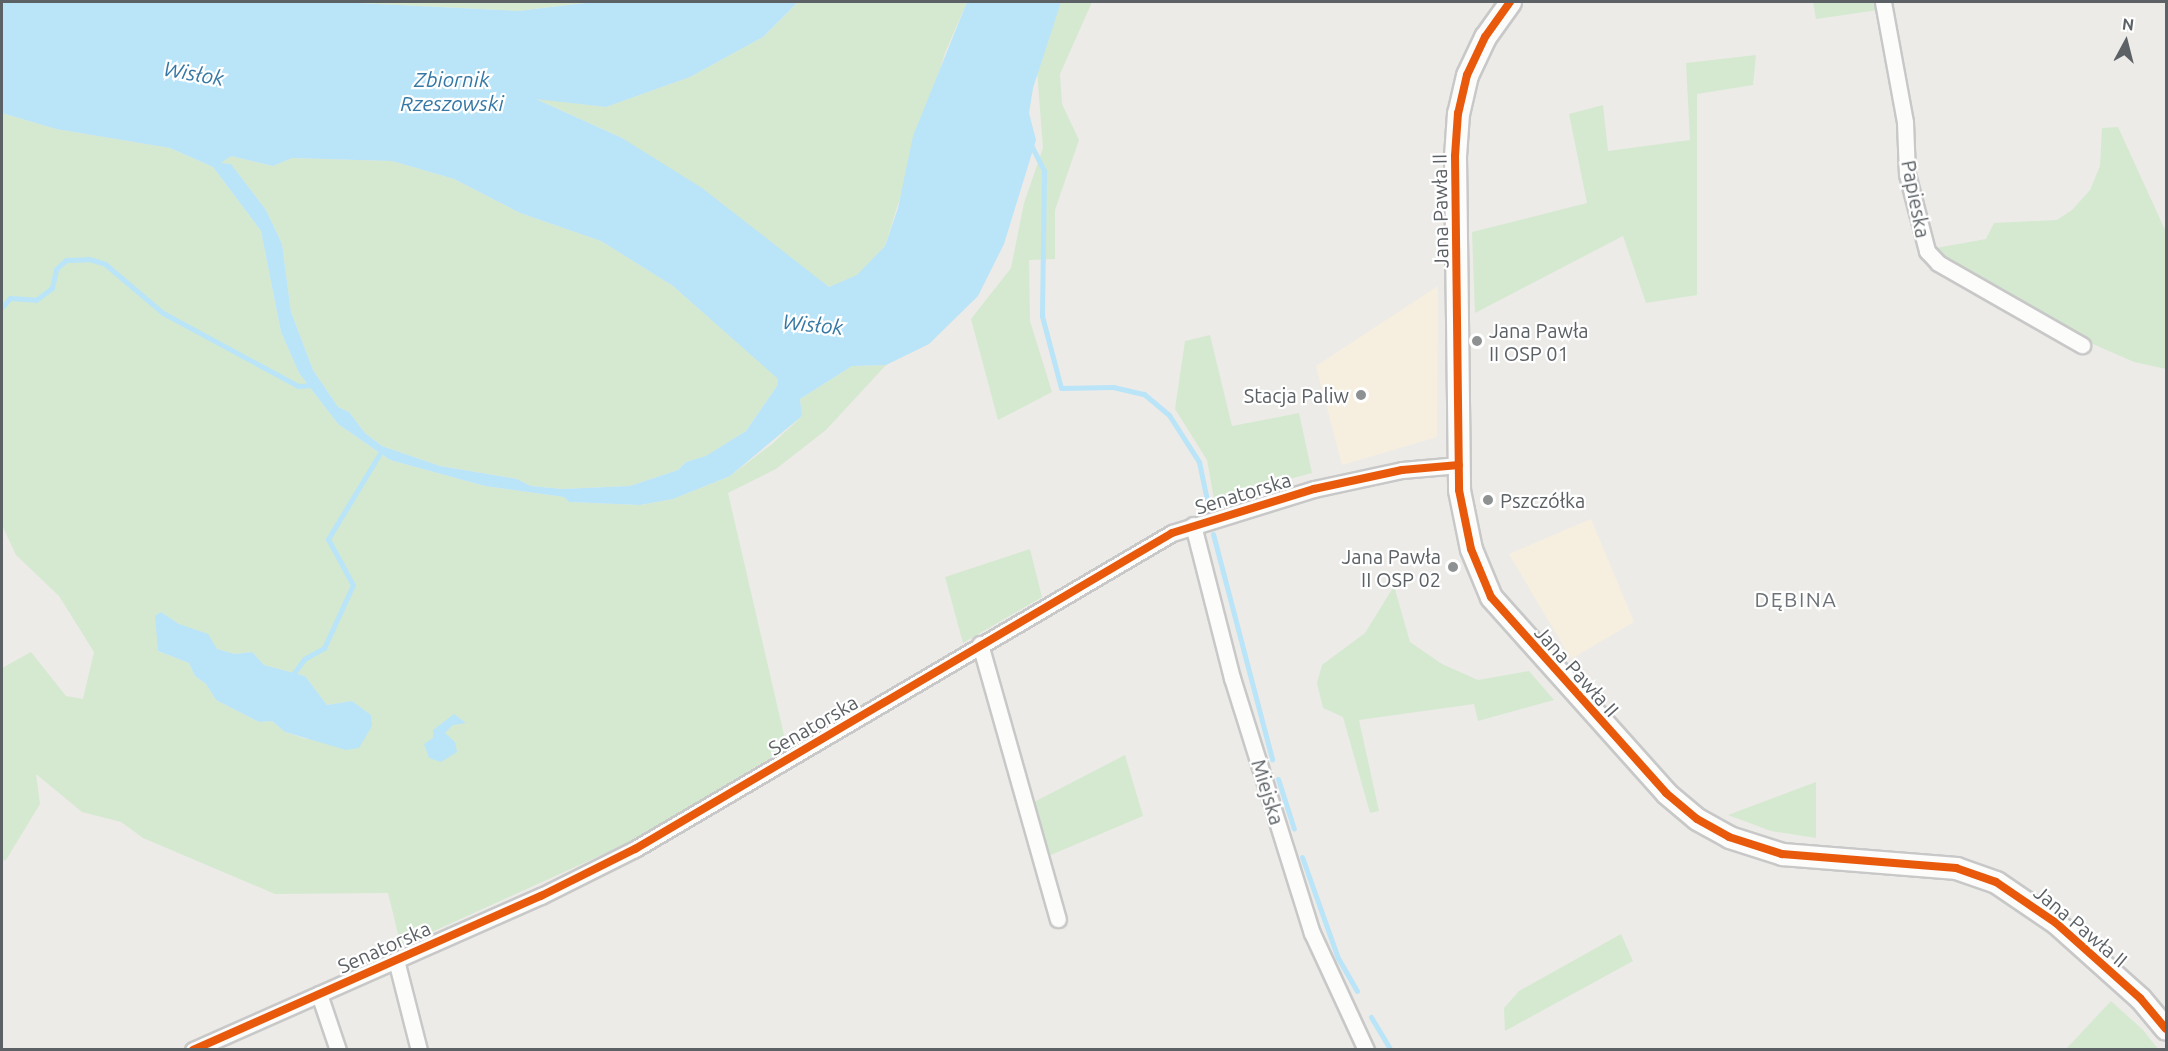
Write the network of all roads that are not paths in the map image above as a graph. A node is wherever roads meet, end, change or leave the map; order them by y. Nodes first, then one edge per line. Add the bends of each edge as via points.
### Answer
1 (1510, 2) edge
2 (1883, 2) edge
3 (2082, 345) dead end
4 (1459, 465) junction
5 (1193, 525) junction
6 (980, 644) junction
7 (1058, 919) dead end
8 (396, 960) junction
9 (319, 994) junction
10 (2166, 1029) edge
11 (193, 1050) edge
12 (338, 1050) edge
13 (419, 1050) edge
14 (1366, 1050) edge

1 - 4 street, Jana Pawła II via 1485,37 1467,75 1458,113
2 - 3 street, Papieska via 1905,122 1907,174 1927,251 1938,263
4 - 5 street, Senatorska via 1402,470 1314,489
4 - 10 street, Jana Pawła II via 1468,540 1491,597 1666,793 1697,819 1730,837 1782,854 1950,868 1996,882 2064,929 2140,998
5 - 6 street, Senatorska via 1116,564
5 - 14 street, Miejska via 1232,678 1312,933
6 - 7 street
6 - 8 street, Senatorska via 635,849
8 - 9 street, Senatorska
8 - 13 street
9 - 11 street, Senatorska
9 - 12 street

